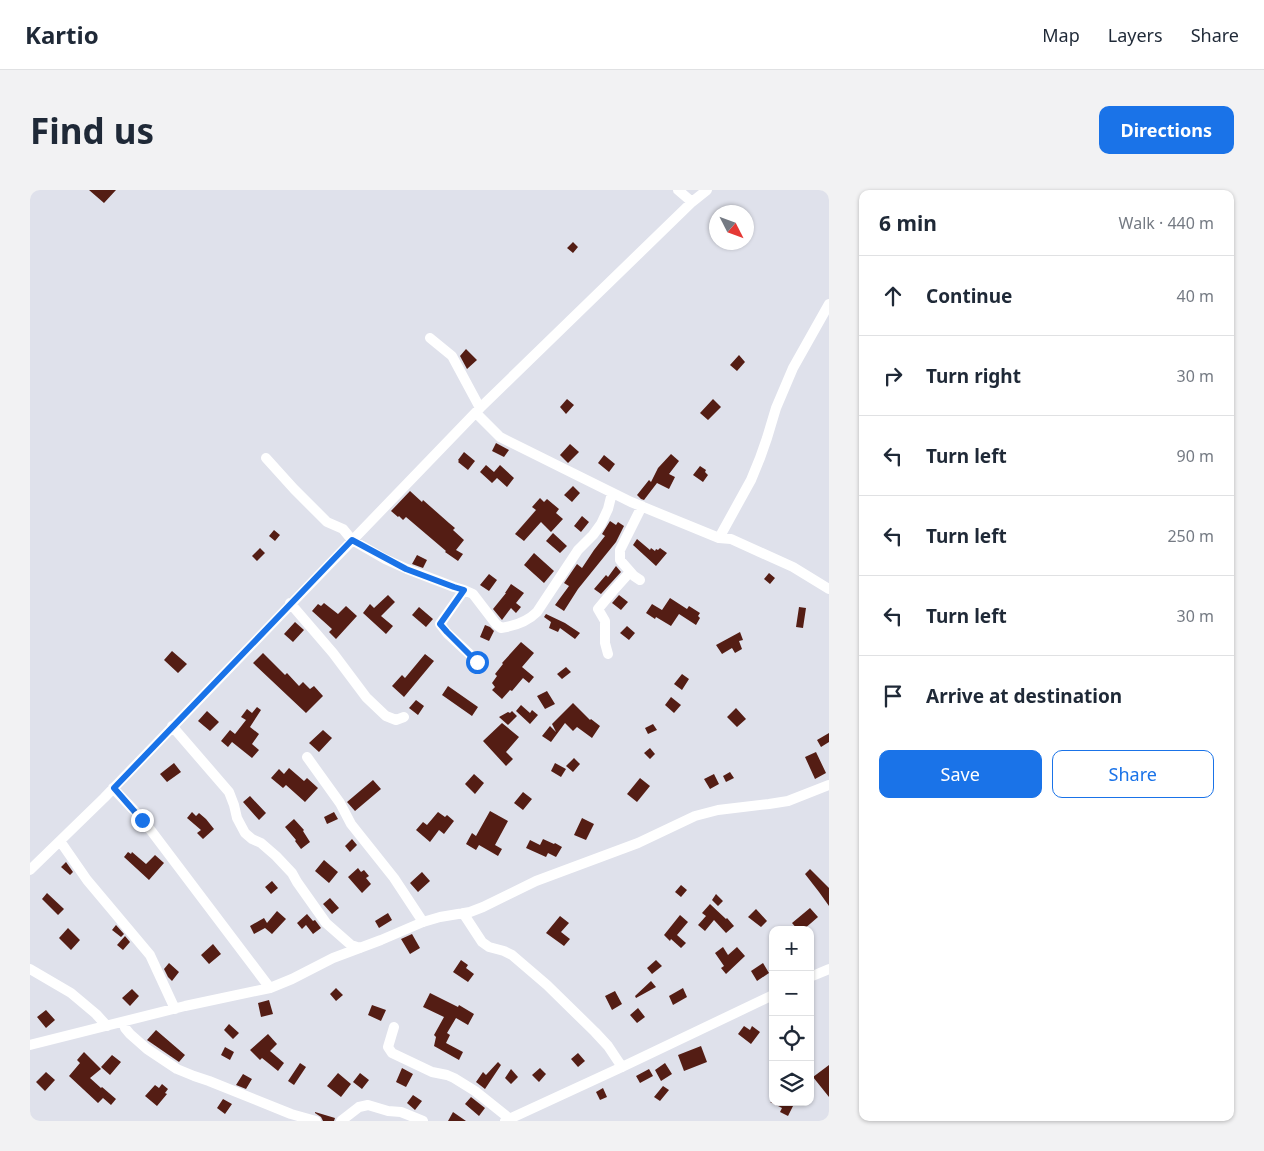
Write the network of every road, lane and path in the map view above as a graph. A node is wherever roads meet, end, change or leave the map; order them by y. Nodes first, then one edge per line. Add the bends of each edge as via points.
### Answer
1 (678, 190) edge
2 (707, 190) edge
3 (692, 202) junction
4 (829, 304) edge
5 (430, 338) dead end
6 (478, 410) junction
7 (266, 458) dead end
8 (612, 493) junction
9 (642, 506) junction
10 (719, 538) junction
11 (352, 540) junction
12 (630, 572) junction
13 (640, 580) dead end
14 (464, 590) junction
15 (829, 590) edge
16 (290, 603) junction
17 (608, 654) dead end
18 (477, 662) dead end
19 (404, 717) dead end
20 (172, 726) junction
21 (307, 757) dead end
22 (829, 784) edge
23 (114, 788) junction
24 (60, 841) junction
25 (30, 870) edge
26 (463, 913) junction
27 (422, 922) junction
28 (360, 948) junction
29 (30, 969) edge
30 (829, 969) edge
31 (814, 976) edge
32 (270, 988) junction
33 (769, 997) edge
34 (175, 1009) junction
35 (124, 1022) junction
36 (107, 1026) junction
37 (394, 1027) dead end
38 (30, 1045) edge
39 (622, 1067) junction
40 (508, 1120) edge
41 (316, 1121) edge
42 (341, 1121) edge
43 (423, 1121) edge

1 - 3 street
2 - 3 street
3 - 6 street
4 - 10 street via 793,368 751,480
5 - 6 street via 452,356
6 - 8 street via 500,437
6 - 11 street
7 - 11 street via 327,522 343,529
8 - 9 street
8 - 14 street via 601,524 578,550 531,618 518,625 501,628 478,598
9 - 10 street
9 - 12 street via 620,550 620,560
10 - 15 street via 731,539 793,567
11 - 14 street via 406,569
11 - 16 street
12 - 13 street
12 - 17 street via 598,610 605,621
14 - 18 street via 440,624
16 - 19 street via 366,697 386,716 396,720
16 - 20 street
20 - 23 street
20 - 28 street via 229,792 245,833 261,843 292,873 326,922 351,945
21 - 27 street
22 - 26 street via 788,801 695,816 638,843 536,881 483,907
23 - 24 street
23 - 32 street
24 - 25 street
24 - 34 street via 87,880 150,955
26 - 27 street
26 - 39 street via 482,942 512,955 540,980 595,1032
27 - 28 street
28 - 32 street
29 - 36 street via 71,993
30 - 31 street
32 - 34 street
33 - 39 street
34 - 35 street
35 - 36 street
35 - 41 street via 130,1034 177,1069
36 - 38 street
37 - 40 street via 388,1047 392,1053 432,1072 454,1078 475,1091
39 - 40 street
42 - 43 street via 368,1105

